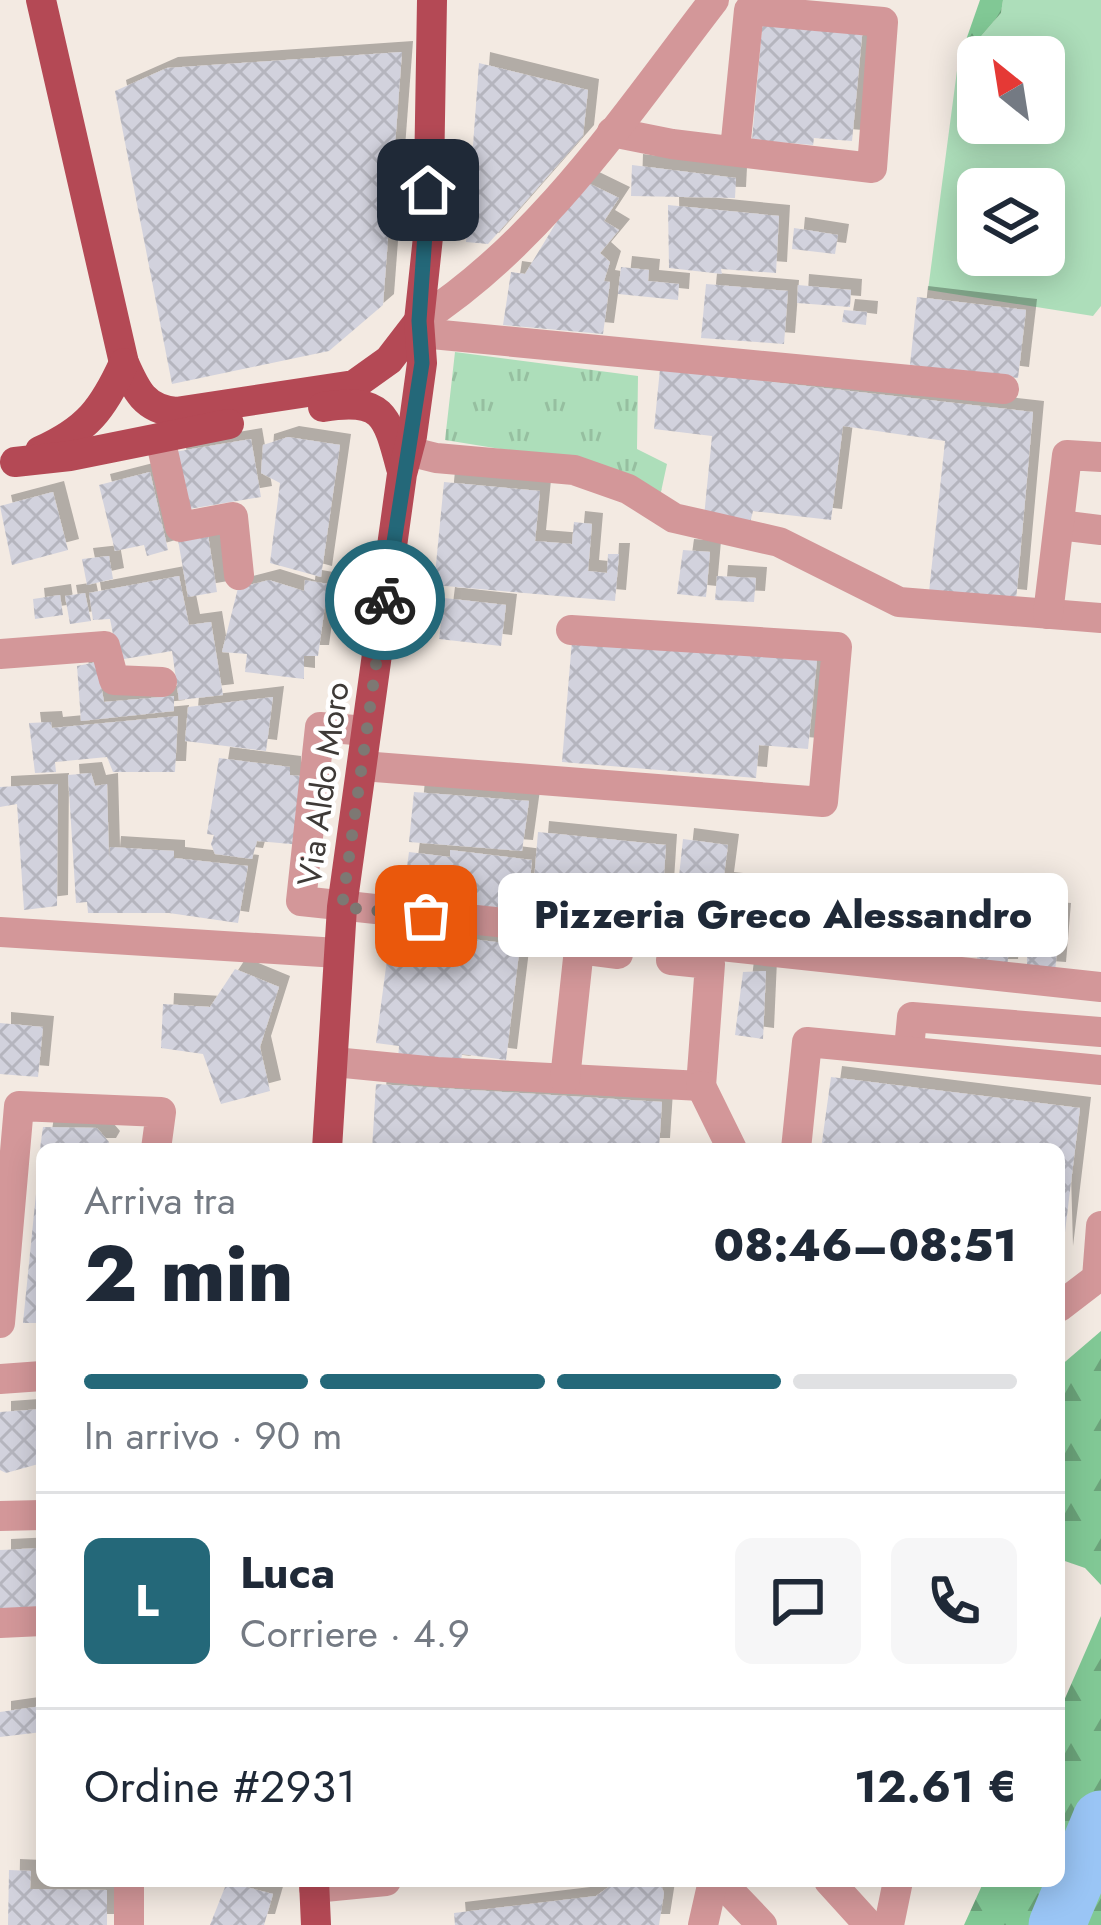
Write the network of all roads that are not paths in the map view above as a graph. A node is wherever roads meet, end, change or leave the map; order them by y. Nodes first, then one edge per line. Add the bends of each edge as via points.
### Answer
1 (40, 0) edge
2 (432, 0) edge
3 (714, 0) edge
4 (612, 132) junction
5 (735, 149) junction
6 (420, 327) junction
7 (124, 363) junction
8 (1004, 389) dead end
9 (160, 438) junction
10 (1101, 457) edge
11 (405, 462) junction
12 (5, 466) edge
13 (1059, 525) junction
14 (1101, 530) edge
15 (239, 575) dead end
16 (1048, 614) junction
17 (1101, 618) edge
18 (571, 630) dead end
19 (0, 654) edge
20 (162, 682) dead end
21 (366, 731) junction
22 (362, 766) junction
23 (342, 907) junction
24 (0, 932) edge
25 (338, 953) junction
26 (1101, 987) edge
27 (1101, 1032) edge
28 (909, 1048) junction
29 (334, 1062) junction
30 (1101, 1070) edge
31 (566, 1079) junction
32 (701, 1086) junction
33 (157, 1143) edge
34 (327, 1143) edge
35 (729, 1143) edge
36 (797, 1143) edge
37 (1101, 1226) edge
38 (1065, 1302) edge
39 (0, 1323) edge
40 (36, 1376) edge
41 (0, 1378) edge
42 (36, 1515) edge
43 (0, 1516) edge
44 (36, 1621) edge
45 (0, 1623) edge
46 (129, 1887) edge
47 (314, 1887) edge
48 (715, 1887) edge
49 (723, 1887) edge
50 (834, 1887) edge
51 (897, 1887) edge
52 (129, 1925) edge
53 (316, 1925) edge
54 (703, 1925) edge
55 (762, 1925) edge
56 (869, 1925) edge
57 (889, 1925) edge

1 - 7 main road
2 - 6 main road, Via Aldo Moro
3 - 4 street
4 - 5 street
4 - 6 street via 506,256
5 - 5 street via 872,167 883,22 749,10
6 - 7 main road via 354,386 202,409 159,410 142,400
6 - 8 street
6 - 11 main road, Via Aldo Moro
7 - 12 main road via 94,416 69,438
9 - 11 main road via 358,403 390,424
9 - 12 main road
9 - 15 street via 180,527 233,517
10 - 13 street via 1067,455
11 - 16 street via 574,470 628,489 674,518 779,542 899,602
11 - 21 main road, Via Aldo Moro
13 - 14 street
13 - 16 street
16 - 17 street
18 - 22 street via 837,647 823,802
19 - 20 street via 105,646 114,680
21 - 22 main road, Via Aldo Moro
21 - 23 street via 320,727 301,901
22 - 23 main road, Via Aldo Moro
23 - 25 main road, Via Aldo Moro
23 - 26 street
24 - 25 street
25 - 29 main road, Via Aldo Moro
27 - 28 street via 912,1017
28 - 30 street
28 - 36 street via 807,1042
29 - 31 street
29 - 34 main road, Via Aldo Moro
31 - 32 street
31 - 32 street via 579,950 710,964
32 - 35 street
33 - 39 street via 161,1112 19,1106
37 - 38 street via 1097,1278
40 - 41 street
42 - 43 street
44 - 45 street
46 - 52 street
47 - 53 main road
48 - 54 street
49 - 55 street
50 - 56 street
51 - 57 street

